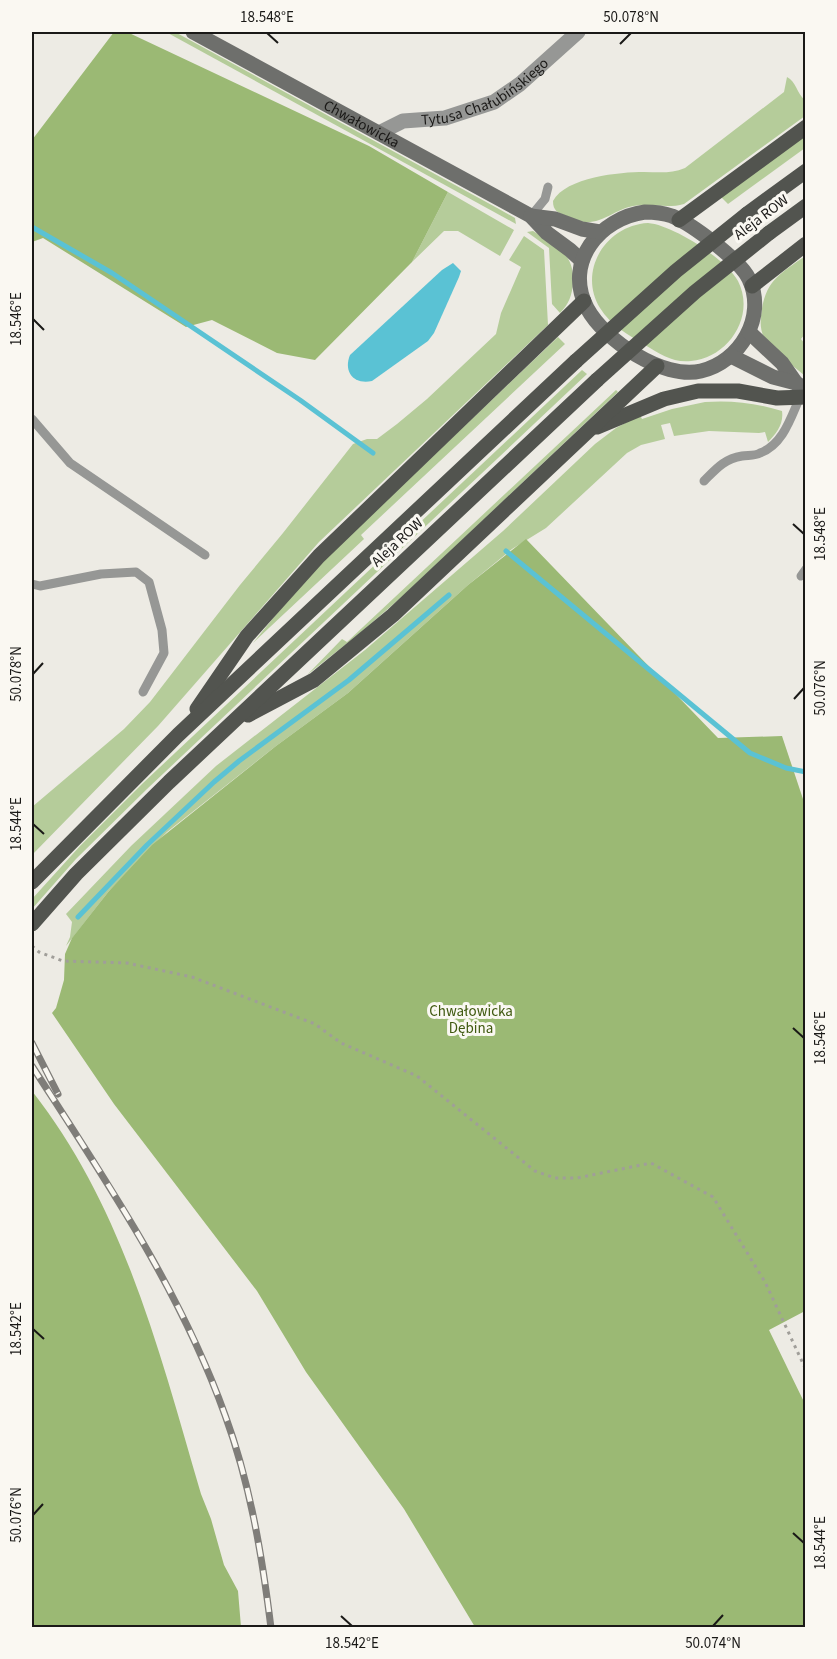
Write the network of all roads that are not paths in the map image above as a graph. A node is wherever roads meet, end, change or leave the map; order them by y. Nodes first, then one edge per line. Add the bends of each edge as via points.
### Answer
1 (578, 32) edge
2 (204, 34) edge
3 (806, 128) edge
4 (379, 133) junction
5 (806, 171) edge
6 (548, 187) dead end
7 (806, 206) edge
8 (531, 216) junction
9 (679, 220) junction
10 (600, 232) junction
11 (806, 244) edge
12 (582, 261) junction
13 (752, 286) junction
14 (584, 301) junction
15 (749, 332) junction
16 (731, 356) junction
17 (657, 366) junction
18 (802, 392) edge
19 (32, 418) edge
20 (586, 432) junction
21 (704, 481) dead end
22 (205, 555) dead end
23 (32, 584) edge
24 (143, 692) dead end
25 (230, 724) junction
26 (178, 735) junction
27 (32, 882) edge
28 (32, 924) edge

1 - 4 street, Tytusa Chałubińskiego via 494,102 445,118 403,121
2 - 4 main road, Chwałowicka
3 - 9 main road
4 - 8 main road, Chwałowicka
5 - 26 main road, Aleja ROW, bridge via 676,271
6 - 8 lane via 545,199
7 - 25 main road, Aleja ROW, bridge via 695,292 597,380
8 - 10 main road, Chwałowicka
8 - 12 main road, Chwałowicka
9 - 10 main road via 655,212 635,214
9 - 13 main road via 732,257
10 - 12 main road
11 - 13 main road
12 - 14 main road
13 - 15 main road via 754,304
14 - 17 main road via 611,335
14 - 26 main road via 311,564 247,636
15 - 16 main road
15 - 18 main road via 782,363
16 - 17 main road via 700,371 675,372
16 - 18 main road
17 - 20 main road
18 - 20 main road via 777,398 738,391 698,391 652,403
18 - 21 lane via 785,431 773,446 760,454 722,462
19 - 22 lane via 70,463
20 - 25 main road via 360,644 314,680
23 - 24 lane via 136,572 148,582 165,653
25 - 28 main road, Aleja ROW via 120,830
26 - 27 main road, Aleja ROW

